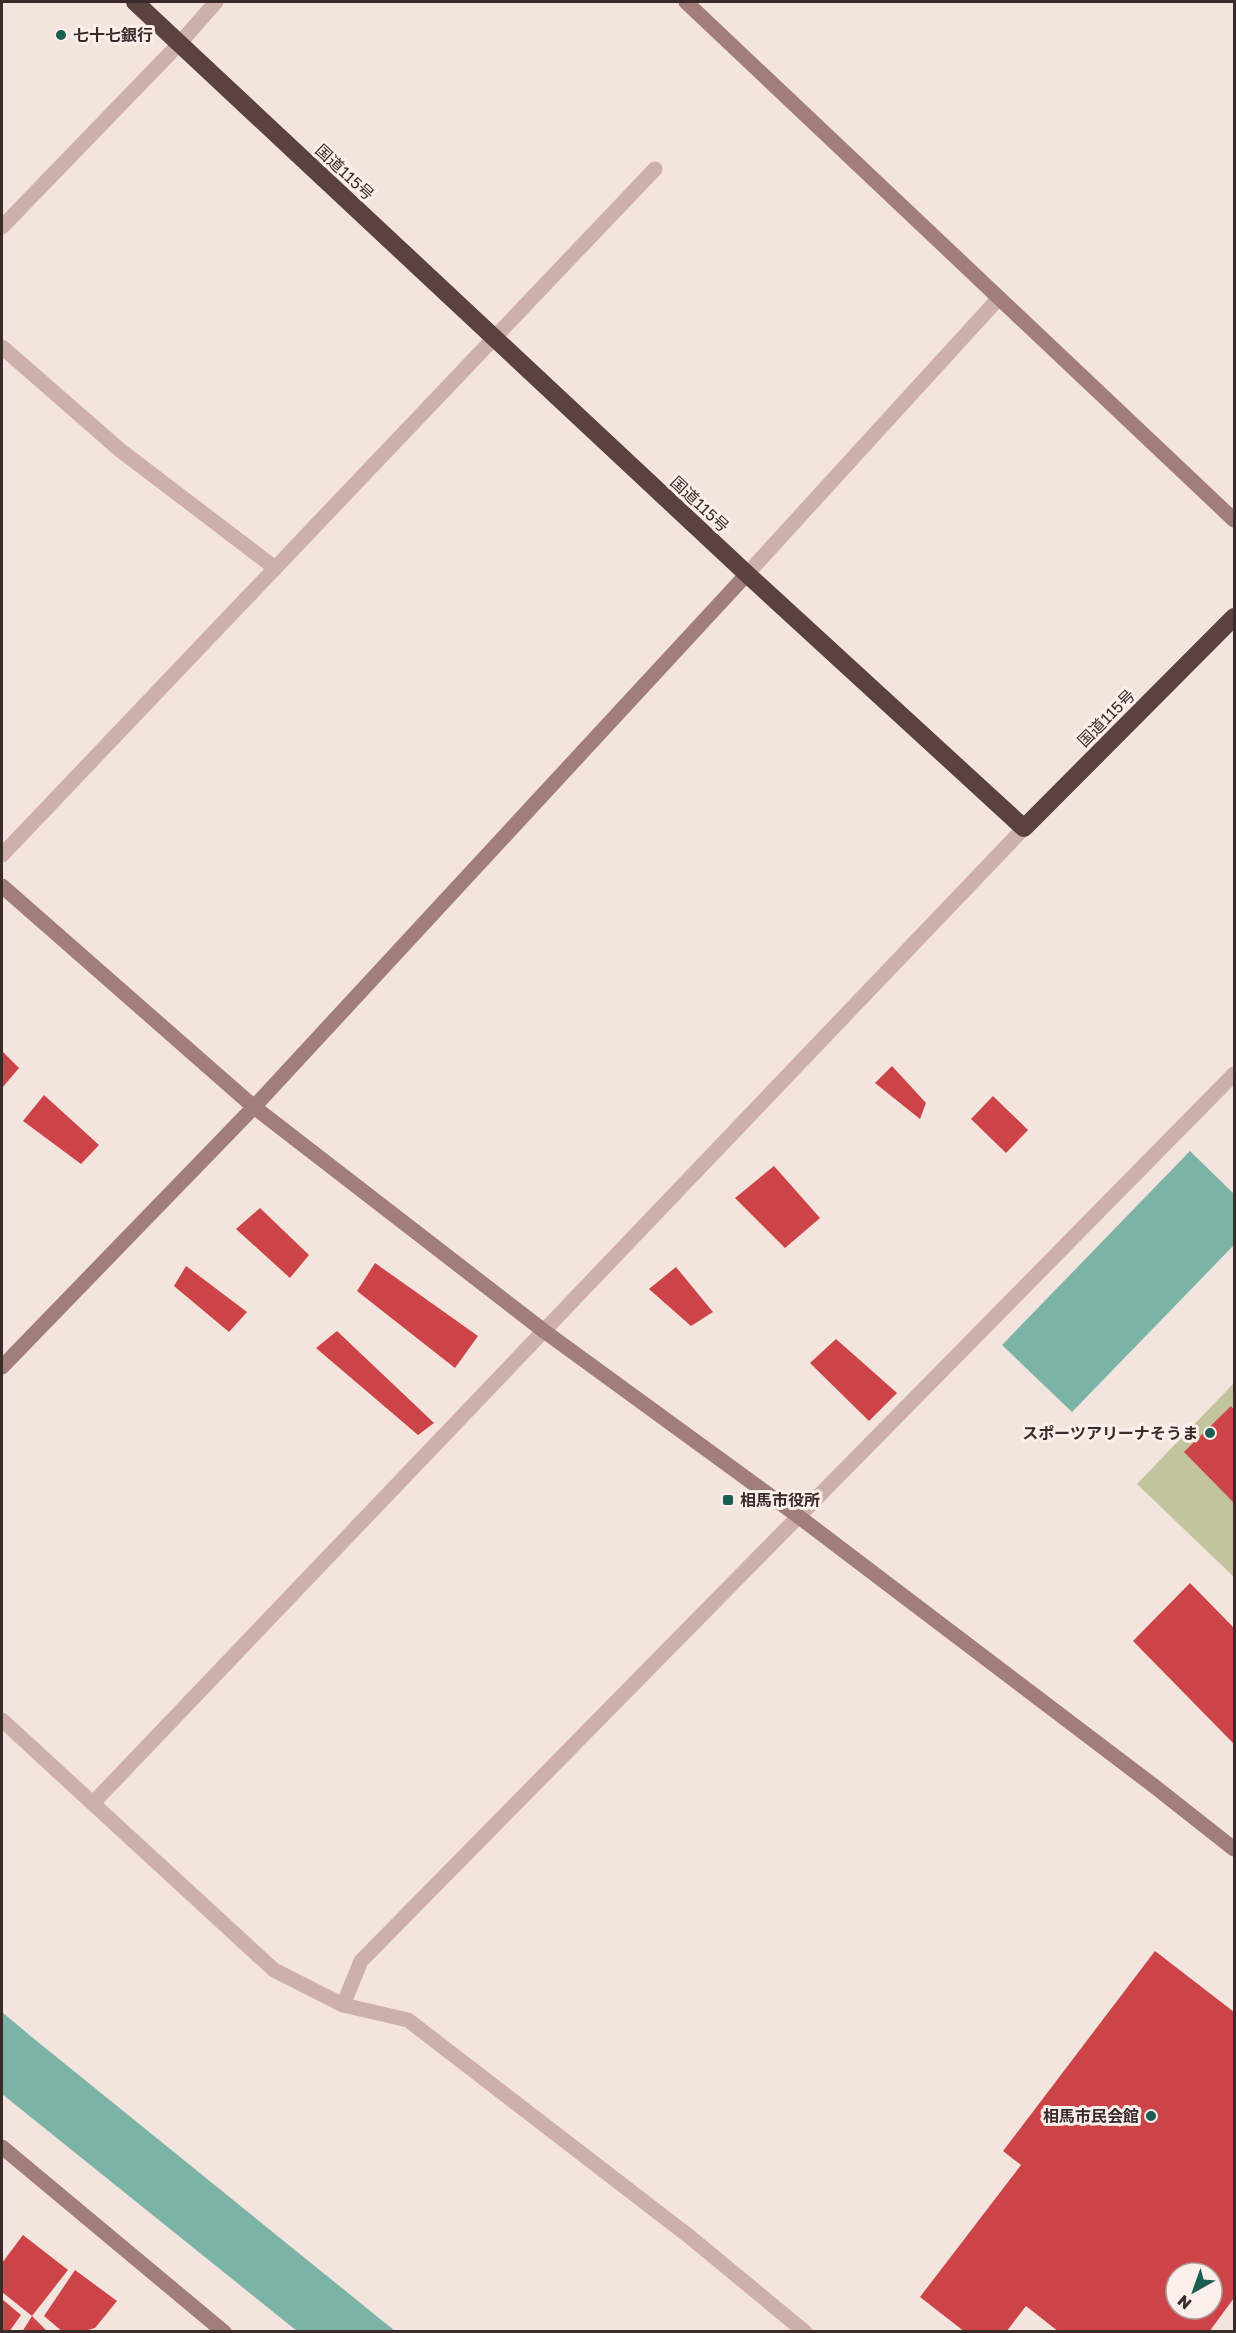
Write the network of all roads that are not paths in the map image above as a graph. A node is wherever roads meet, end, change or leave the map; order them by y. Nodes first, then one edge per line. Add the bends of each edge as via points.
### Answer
1 (135, 2) edge
2 (216, 2) edge
3 (686, 2) edge
4 (179, 44) junction
5 (655, 170) dead end
6 (2, 226) edge
7 (999, 298) junction
8 (494, 337) junction
9 (2, 347) edge
10 (1234, 520) edge
11 (275, 568) junction
12 (747, 574) junction
13 (1234, 617) edge
14 (1024, 828) junction
15 (2, 855) edge
16 (2, 886) edge
17 (1234, 1074) edge
18 (254, 1107) junction
19 (544, 1331) junction
20 (2, 1367) edge
21 (798, 1516) junction
22 (2, 1720) edge
23 (93, 1803) junction
24 (1234, 1849) edge
25 (343, 2005) junction
26 (2, 2147) edge
27 (224, 2331) edge
28 (805, 2331) edge

1 - 4 highway, 国道115号
2 - 4 street
3 - 7 street
4 - 6 street
4 - 8 highway, 国道115号
5 - 8 street
7 - 10 street
7 - 12 street
8 - 11 street
8 - 12 highway, 国道115号
9 - 11 street via 120,450
11 - 15 street
12 - 14 highway, 国道115号
12 - 18 street
13 - 14 highway, 国道115号
14 - 19 street
16 - 18 street
17 - 21 street
18 - 19 street
18 - 20 street
19 - 21 street
19 - 23 street
21 - 24 street
21 - 25 street via 361,1960
22 - 23 street
23 - 25 street via 274,1970
25 - 28 street via 408,2020 690,2237
26 - 27 street

